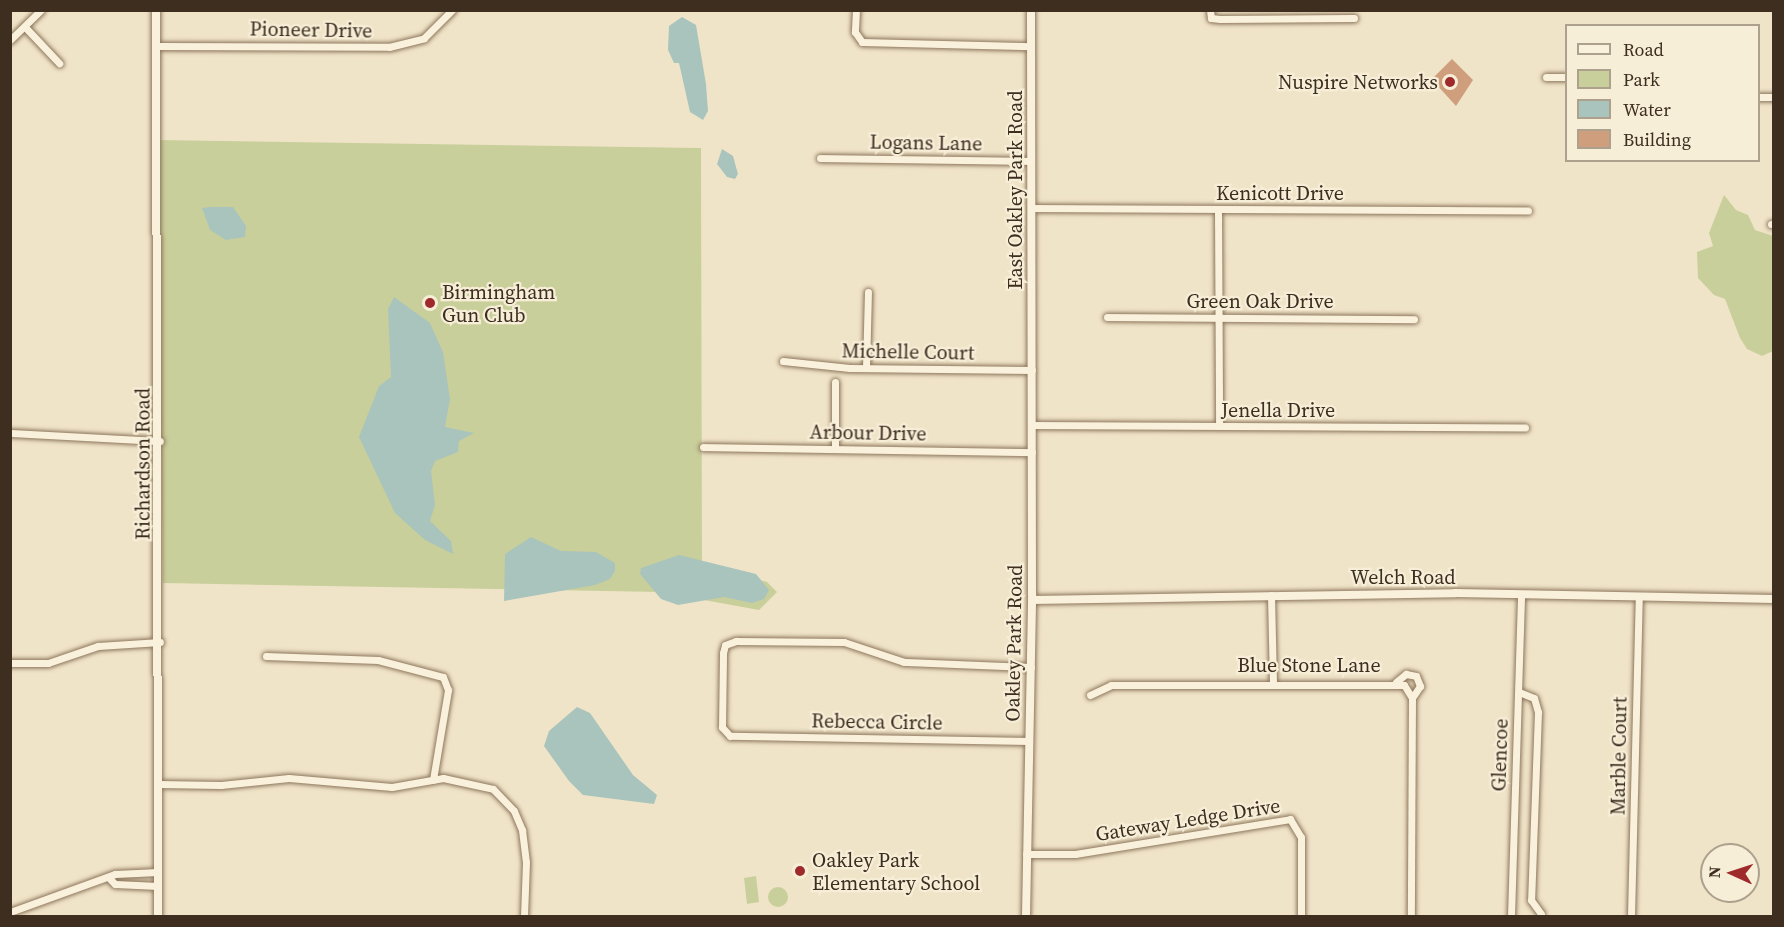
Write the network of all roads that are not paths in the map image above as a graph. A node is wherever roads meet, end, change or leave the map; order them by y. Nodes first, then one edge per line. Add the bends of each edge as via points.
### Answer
1 (41, 10) edge
2 (156, 10) edge
3 (452, 10) edge
4 (856, 10) edge
5 (1031, 10) edge
6 (1210, 10) edge
7 (1354, 18) dead end
8 (24, 27) junction
9 (10, 40) edge
10 (156, 46) junction
11 (1031, 46) junction
12 (59, 63) dead end
13 (1546, 77) dead end
14 (1565, 77) edge
15 (820, 158) dead end
16 (1031, 161) junction
17 (1031, 208) junction
18 (1218, 210) junction
19 (1528, 211) dead end
20 (868, 292) dead end
21 (1107, 317) dead end
22 (1219, 318) junction
23 (1414, 319) dead end
24 (783, 361) dead end
25 (866, 368) junction
26 (1032, 370) junction
27 (835, 382) dead end
28 (1032, 425) junction
29 (1219, 426) junction
30 (1525, 428) dead end
31 (10, 433) edge
32 (160, 441) junction
33 (703, 447) dead end
34 (835, 449) junction
35 (1032, 453) junction
36 (1521, 594) junction
37 (1271, 595) junction
38 (1639, 597) junction
39 (1773, 599) edge
40 (1032, 600) junction
41 (160, 642) junction
42 (266, 656) dead end
43 (10, 663) edge
44 (1031, 667) junction
45 (1273, 682) junction
46 (1396, 682) junction
47 (1519, 692) junction
48 (1090, 695) dead end
49 (1412, 698) junction
50 (1029, 741) junction
51 (433, 780) junction
52 (159, 784) junction
53 (1026, 854) junction
54 (158, 872) junction
55 (110, 879) junction
56 (158, 886) junction
57 (10, 912) edge
58 (1541, 914) dead end
59 (158, 916) edge
60 (524, 916) edge
61 (1026, 916) edge
62 (1301, 916) edge
63 (1411, 916) edge
64 (1511, 916) edge
65 (1631, 916) edge

1 - 8 street
2 - 10 street, Richardson Road
3 - 10 street, Pioneer Drive via 424,38 389,47
4 - 11 street via 855,32 862,42
5 - 11 street, East Oakley Park Road
6 - 7 street via 1211,18 1220,19
8 - 9 street
8 - 12 street
10 - 32 street, Richardson Road
11 - 16 street, East Oakley Park Road
13 - 14 street
15 - 16 street, Logans Lane
16 - 17 street, East Oakley Park Road
17 - 18 street, Kenicott Drive
17 - 26 street, East Oakley Park Road
18 - 19 street, Kenicott Drive
18 - 22 street
20 - 25 street
21 - 22 street, Green Oak Drive
22 - 23 street, Green Oak Drive
22 - 29 street
24 - 25 street, Michelle Court
25 - 26 street, Michelle Court
26 - 28 street, Oakley Park Road
27 - 34 street
28 - 29 street, Jenella Drive
28 - 35 street, Oakley Park Road
29 - 30 street, Jenella Drive
31 - 32 street
32 - 41 street, Richardson Road
33 - 34 street, Arbour Drive
34 - 35 street, Arbour Drive
35 - 40 street, Oakley Park Road
36 - 37 street, Welch Road
36 - 38 street, Welch Road
36 - 47 street, Glencoe
37 - 40 street, Welch Road
37 - 45 street
38 - 39 street, Welch Road
38 - 65 street, Marble Court
40 - 44 street, Oakley Park Road
41 - 43 street via 95,647 48,663
41 - 52 street, Richardson Road
42 - 51 street via 378,660 443,677 448,690
44 - 50 street, Oakley Park Road
44 - 50 street, Rebecca Circle via 904,662 844,642 731,642 723,653 722,727 726,734
45 - 46 street, Blue Stone Lane
45 - 48 street, Blue Stone Lane via 1111,685
46 - 49 street, Blue Stone Lane via 1406,686
46 - 49 street via 1406,674 1417,678 1419,689
47 - 58 street via 1534,698 1538,712 1531,900
47 - 64 street, Glencoe
49 - 63 street
50 - 53 street, Oakley Park Road
51 - 52 street via 366,788 289,778 221,785
51 - 60 street via 460,779 493,789 514,811 526,851
52 - 54 street, Richardson Road
53 - 61 street, Oakley Park Road
53 - 62 street, Gateway Ledge Drive via 1075,854 1290,819 1301,837
54 - 55 street via 123,872
54 - 56 street, Richardson Road
55 - 56 street via 115,884
55 - 57 street via 75,885
56 - 59 street, Richardson Road

